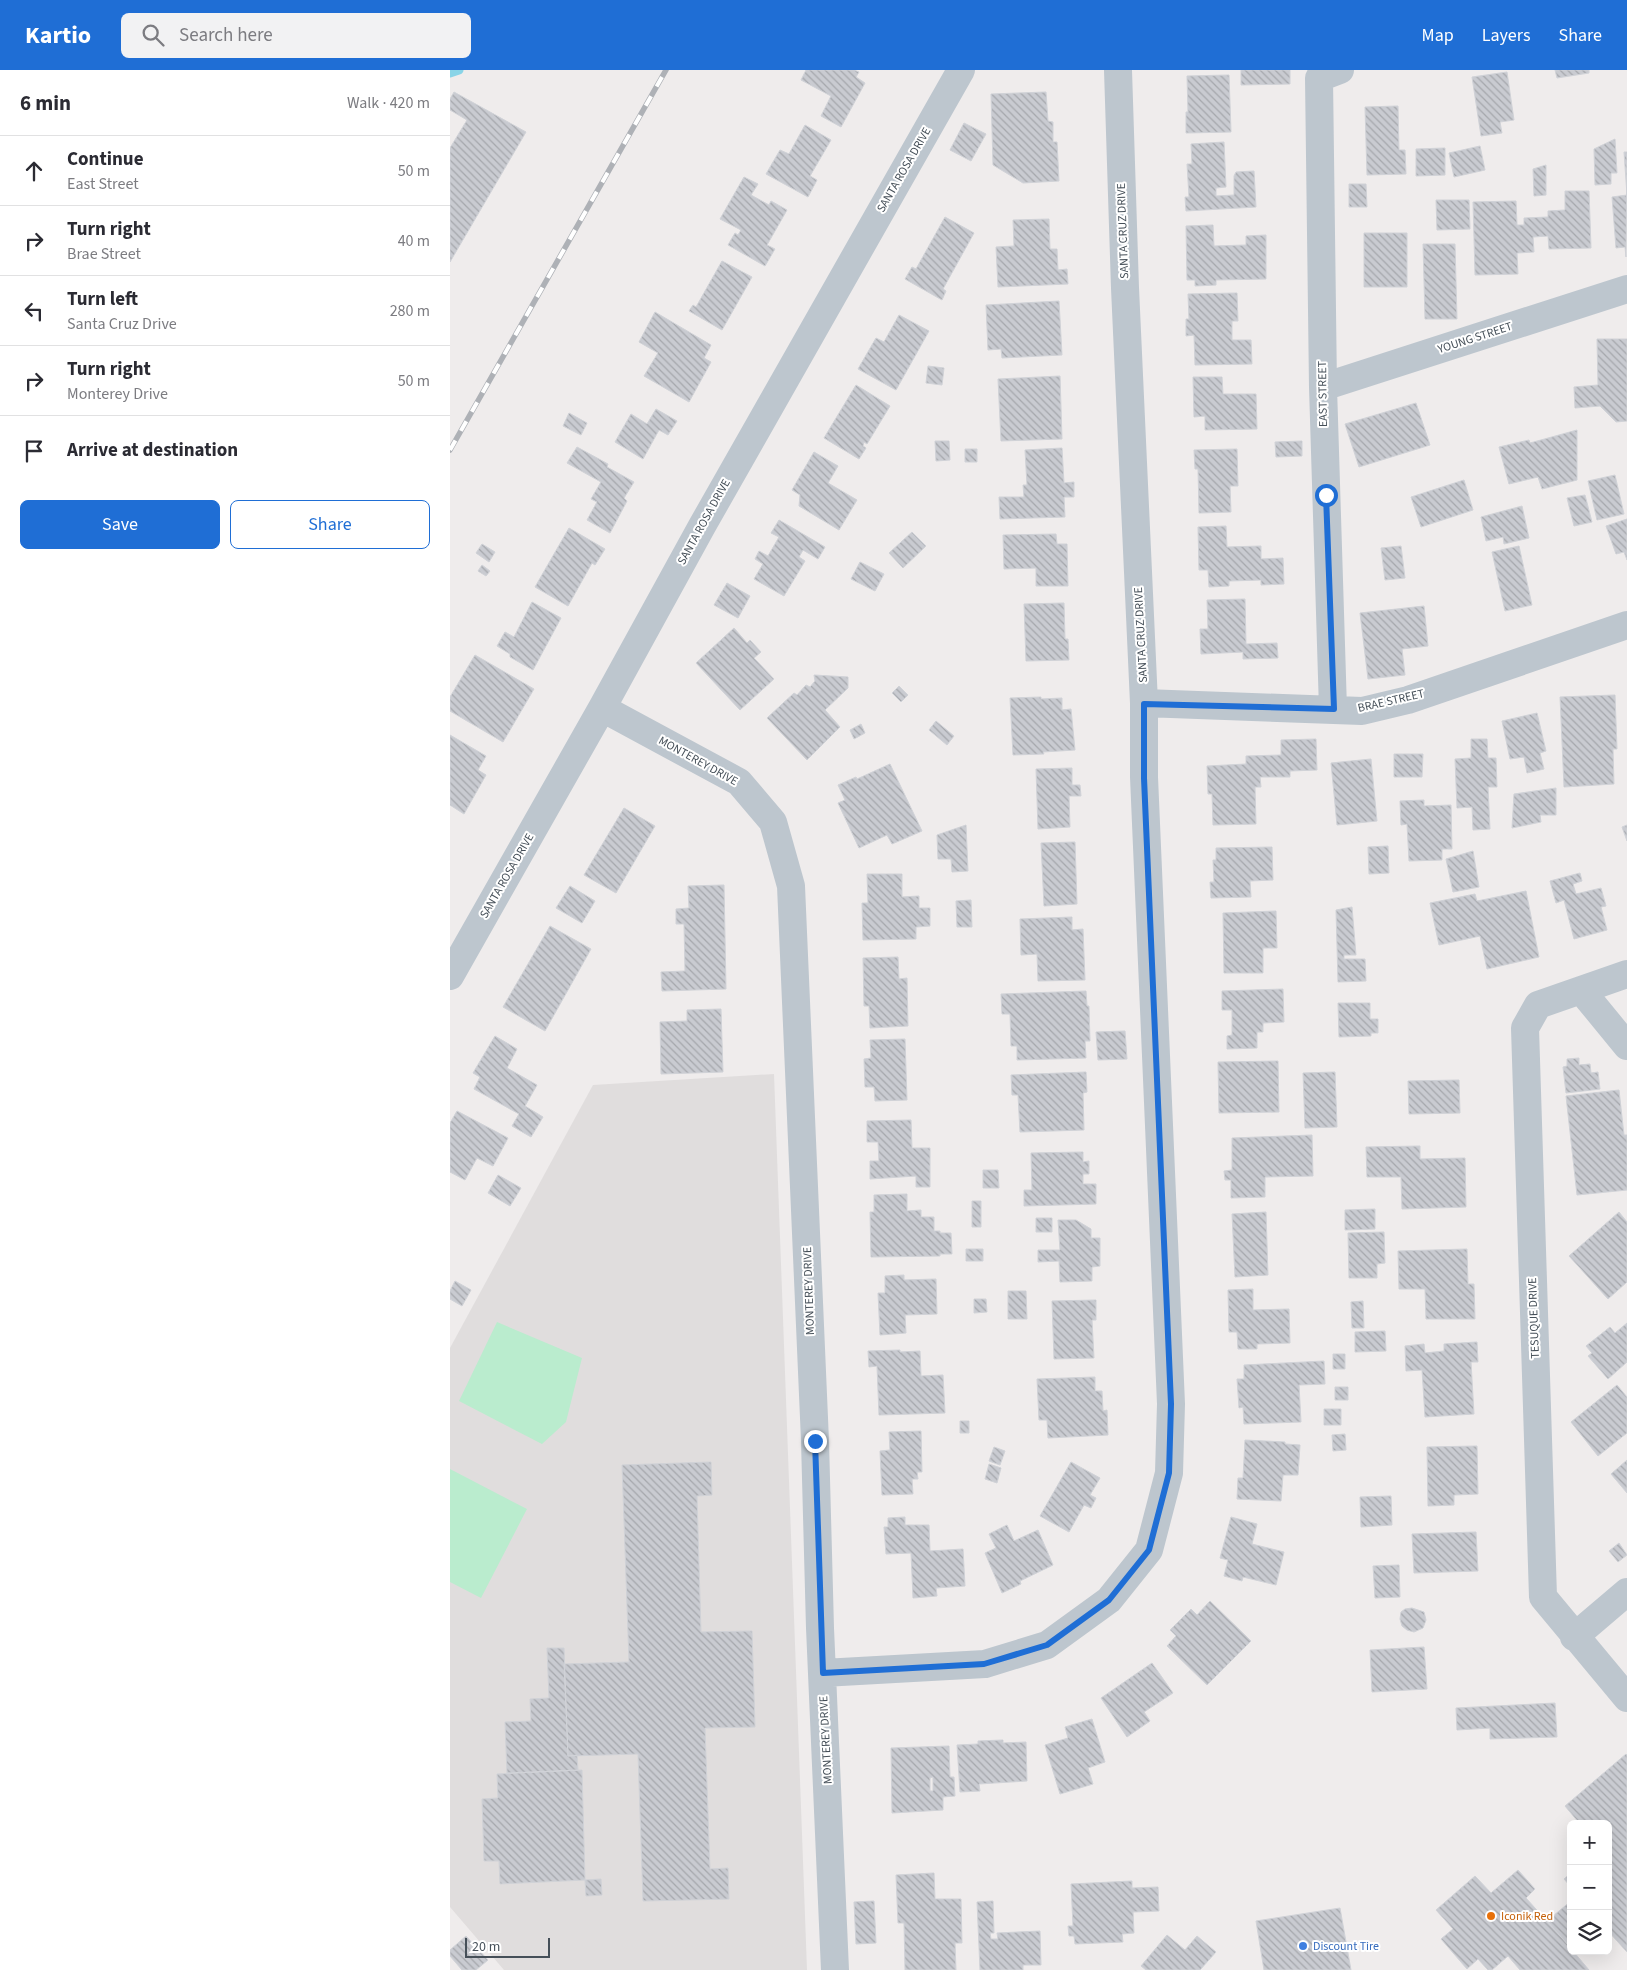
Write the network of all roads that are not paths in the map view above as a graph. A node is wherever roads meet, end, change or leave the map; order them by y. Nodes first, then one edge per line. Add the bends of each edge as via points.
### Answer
1 (961, 70) edge
2 (1118, 70) edge
3 (1330, 74) edge
4 (1627, 289) edge
5 (1323, 387) junction
6 (1627, 625) edge
7 (1144, 704) junction
8 (602, 708) junction
9 (1334, 709) junction
10 (1627, 974) edge
11 (450, 976) edge
12 (1580, 990) junction
13 (1627, 1046) edge
14 (1627, 1592) edge
15 (1574, 1636) junction
16 (823, 1673) junction
17 (1627, 1698) edge
18 (835, 1970) edge

1 - 8 street, SANTA ROSA DRIVE
2 - 7 street, SANTA CRUZ DRIVE
3 - 5 street, EAST STREET
4 - 5 street, YOUNG STREET
5 - 9 street, EAST STREET
6 - 9 street, BRAE STREET via 1408,700 1362,711
7 - 9 street, BRAE STREET
7 - 16 street, SANTA CRUZ DRIVE via 1144,778 1171,1404 1169,1473 1149,1550 1109,1600 1047,1645 984,1664
8 - 11 street, SANTA ROSA DRIVE
8 - 16 street, MONTEREY DRIVE via 739,782 773,822 791,886
10 - 12 street, TESUQUE DRIVE
12 - 13 street
12 - 15 street, TESUQUE DRIVE via 1538,1005 1525,1028 1543,1597
14 - 15 street
15 - 17 street, TESUQUE DRIVE
16 - 18 street, MONTEREY DRIVE

